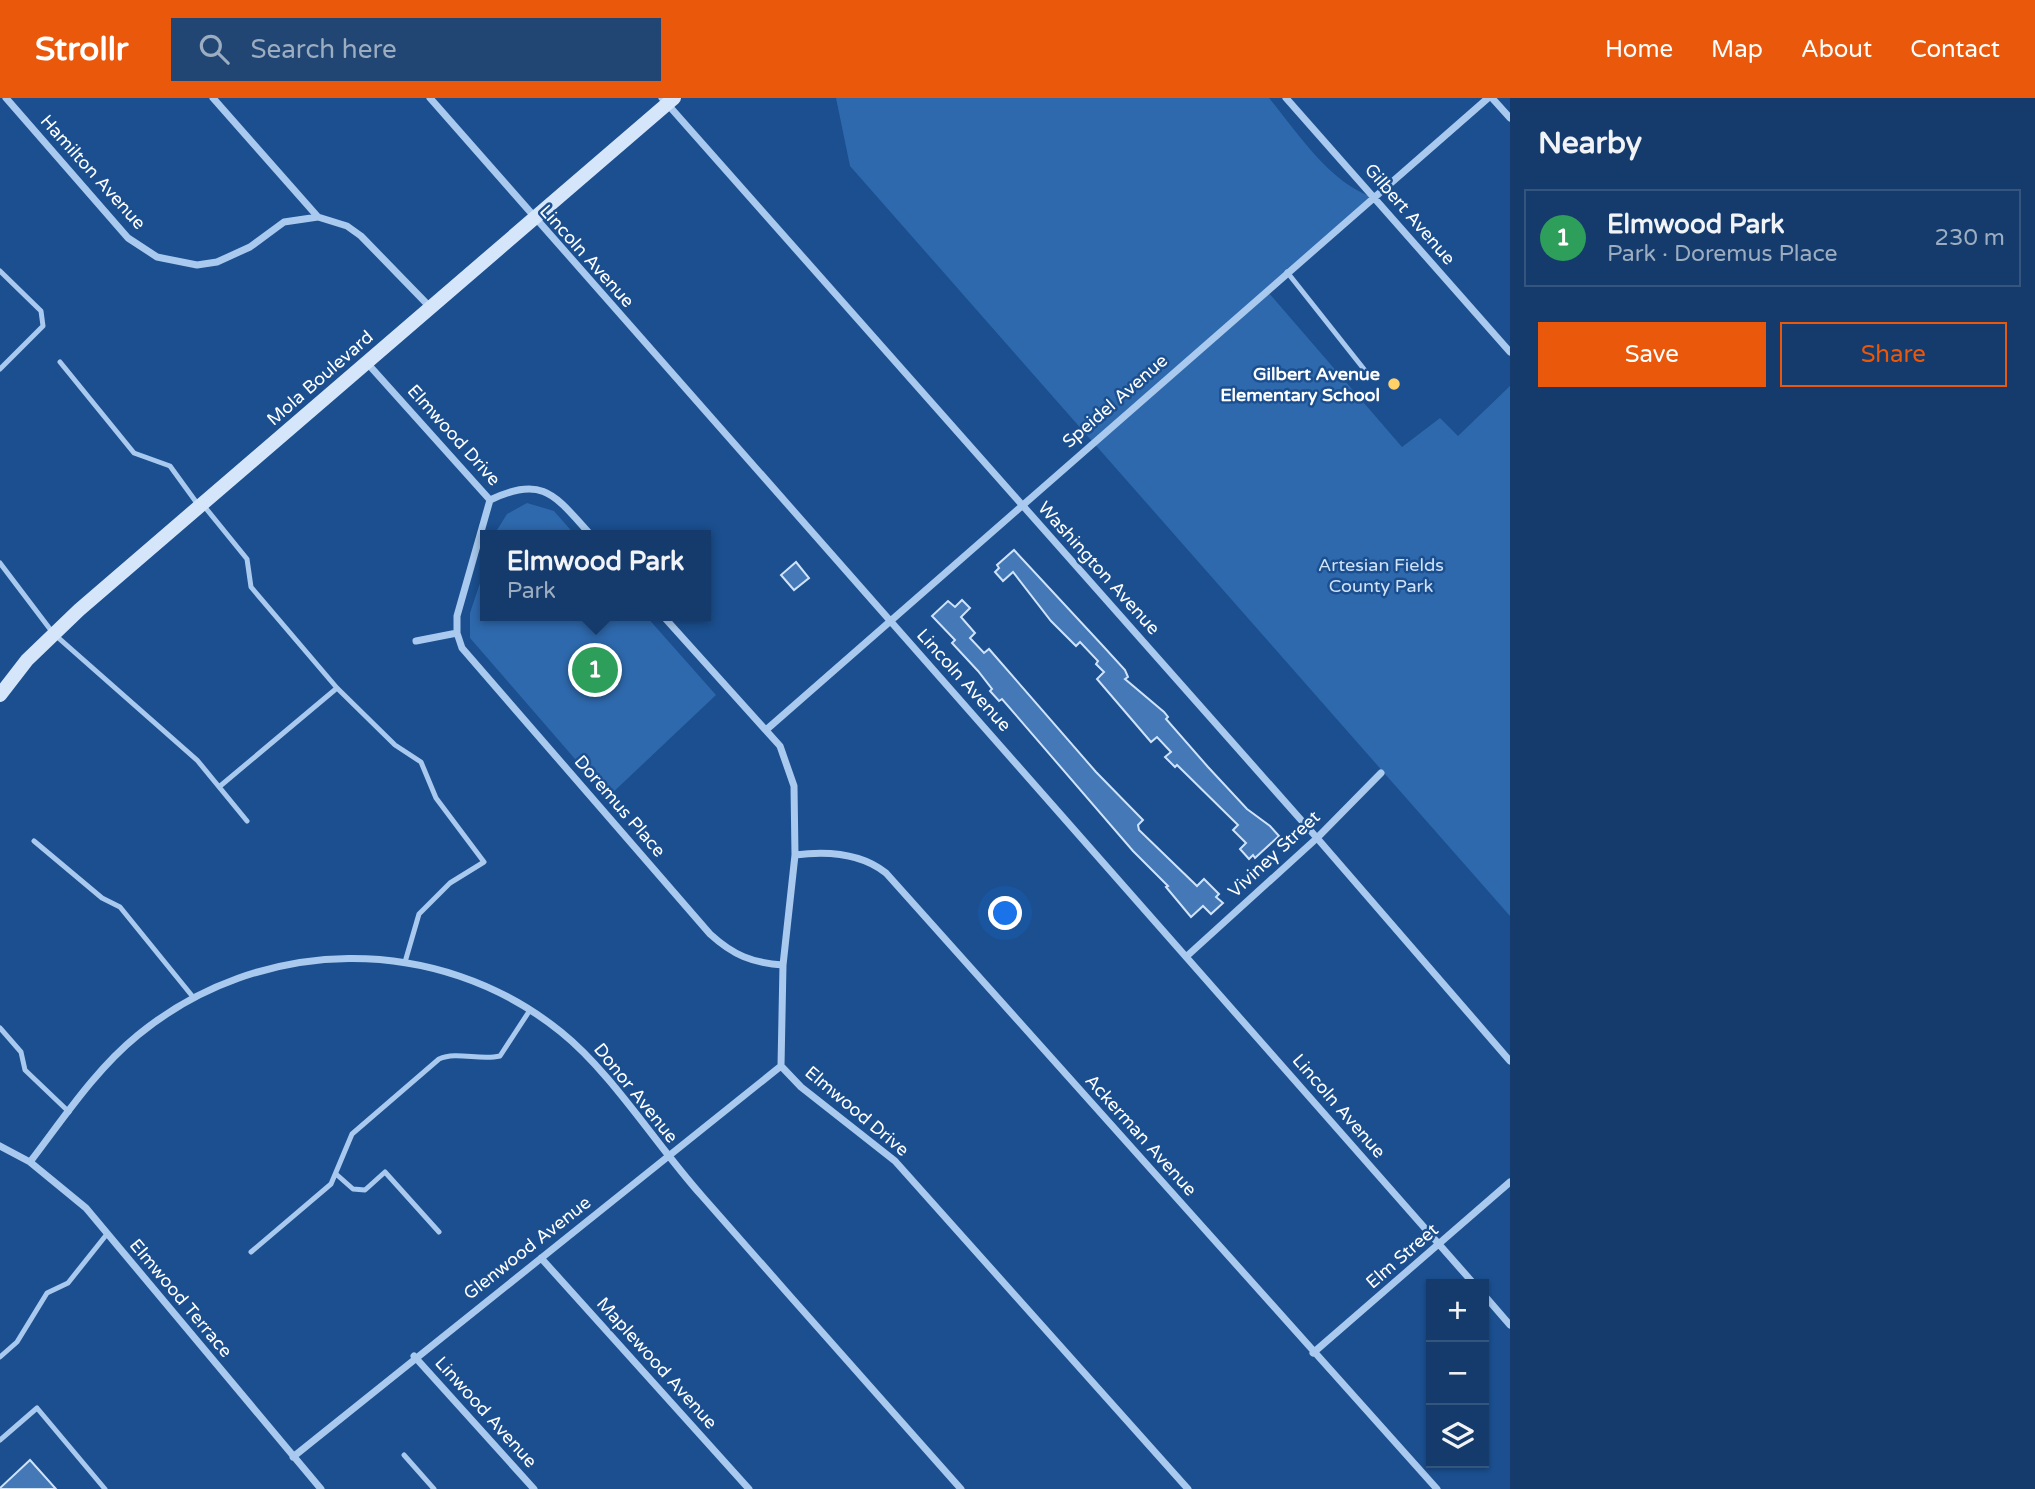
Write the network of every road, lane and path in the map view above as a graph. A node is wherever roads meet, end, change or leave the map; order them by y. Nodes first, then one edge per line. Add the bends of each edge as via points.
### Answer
1 (6, 98) edge
2 (214, 98) edge
3 (430, 98) edge
4 (1286, 98) edge
5 (1490, 98) edge
6 (668, 100) edge
7 (1510, 118) edge
8 (1375, 198) junction
9 (318, 218) junction
10 (534, 220) junction
11 (0, 271) edge
12 (1287, 272) junction
13 (429, 307) junction
14 (1510, 352) edge
15 (60, 362) dead end
16 (368, 364) junction
17 (0, 369) edge
18 (1367, 373) dead end
19 (490, 500) junction
20 (201, 504) junction
21 (1022, 504) junction
22 (481, 530) edge
23 (586, 530) edge
24 (480, 535) edge
25 (0, 563) edge
26 (668, 621) edge
27 (891, 621) junction
28 (457, 633) junction
29 (53, 634) junction
30 (416, 641) dead end
31 (337, 688) junction
32 (2, 689) edge
33 (766, 730) junction
34 (1381, 773) dead end
35 (219, 787) junction
36 (247, 821) dead end
37 (1317, 838) junction
38 (34, 841) dead end
39 (795, 855) junction
40 (1187, 956) junction
41 (405, 962) junction
42 (783, 965) junction
43 (193, 997) junction
44 (530, 1010) junction
45 (0, 1028) edge
46 (1510, 1061) edge
47 (781, 1066) junction
48 (69, 1112) junction
49 (0, 1146) edge
50 (667, 1157) junction
51 (30, 1162) junction
52 (336, 1174) junction
53 (1510, 1182) edge
54 (439, 1232) dead end
55 (107, 1234) junction
56 (1439, 1245) junction
57 (251, 1252) dead end
58 (541, 1258) junction
59 (1470, 1279) edge
60 (1489, 1301) edge
61 (1510, 1325) edge
62 (1313, 1353) junction
63 (414, 1356) junction
64 (0, 1357) edge
65 (0, 1440) edge
66 (404, 1455) dead end
67 (293, 1457) junction
68 (105, 1489) edge
69 (321, 1489) edge
70 (434, 1489) edge
71 (534, 1489) edge
72 (749, 1489) edge
73 (961, 1489) edge
74 (1188, 1489) edge
75 (1437, 1489) edge

1 - 9 street, Hamilton Avenue via 128,238 157,257 197,265 216,262 250,247 284,222
2 - 9 street
3 - 10 street, Lincoln Avenue
4 - 8 street, Gilbert Avenue
5 - 7 street
5 - 8 street, Speidel Avenue
6 - 10 street, Mola Boulevard
6 - 21 street, Washington Avenue
8 - 12 street, Speidel Avenue
8 - 14 street, Gilbert Avenue
9 - 13 street via 347,226 360,236
10 - 13 street, Mola Boulevard
10 - 27 street, Lincoln Avenue
11 - 17 lane via 41,311 43,326
12 - 18 lane
12 - 21 street, Speidel Avenue
13 - 16 street, Mola Boulevard
15 - 20 lane via 134,453 170,466
16 - 19 street, Elmwood Drive
16 - 20 street, Mola Boulevard
19 - 22 street
19 - 23 street, Elmwood Drive via 514,488 543,490 558,499
20 - 29 street, Mola Boulevard
20 - 31 lane via 247,559 251,587
21 - 27 street, Speidel Avenue
21 - 37 street, Washington Avenue
24 - 28 street via 457,616
25 - 29 lane
26 - 33 street, Elmwood Drive
27 - 33 street, Speidel Avenue
27 - 40 street, Lincoln Avenue
28 - 30 street
28 - 42 street, Doremus Place via 462,648 710,934 746,960
29 - 32 street, Mola Boulevard
29 - 35 lane via 161,726
31 - 35 lane
31 - 41 lane via 395,745 421,762 436,798 484,862 450,883 419,914
33 - 39 street, Elmwood Drive via 780,746 794,786
34 - 37 street, Viviney Street
35 - 36 lane
37 - 40 street, Viviney Street
37 - 46 street, Washington Avenue
38 - 43 lane via 102,898 120,907
39 - 42 street, Elmwood Drive
39 - 62 street, Ackerman Avenue via 852,856 870,860 886,873
40 - 56 street, Lincoln Avenue
41 - 43 street, Donor Avenue via 348,957 285,964
41 - 44 street, Donor Avenue via 478,982
42 - 47 street, Elmwood Drive
43 - 48 street, Donor Avenue via 135,1037
44 - 50 street, Donor Avenue via 588,1056
44 - 52 lane via 500,1056 447,1055 439,1059 352,1134
45 - 48 lane via 21,1052 25,1070
47 - 50 street, Glenwood Avenue
47 - 74 street, Elmwood Drive via 895,1161
48 - 51 street, Donor Avenue
49 - 51 street, Elmwood Terrace
50 - 58 street, Glenwood Avenue
50 - 73 street, Donor Avenue
51 - 55 street, Elmwood Terrace via 78,1200
52 - 54 lane via 354,1189 365,1190 385,1172
52 - 57 lane via 331,1184
53 - 56 street, Elm Street
55 - 64 lane via 68,1283 47,1293 17,1342
55 - 67 street, Elmwood Terrace
56 - 59 street, Lincoln Avenue
56 - 62 street, Elm Street
58 - 63 street, Glenwood Avenue
58 - 72 street, Maplewood Avenue
60 - 61 street
62 - 75 street, Ackerman Avenue
63 - 67 street, Glenwood Avenue
63 - 71 street, Linwood Avenue
65 - 68 lane via 37,1408
66 - 70 lane
67 - 69 street, Elmwood Terrace

